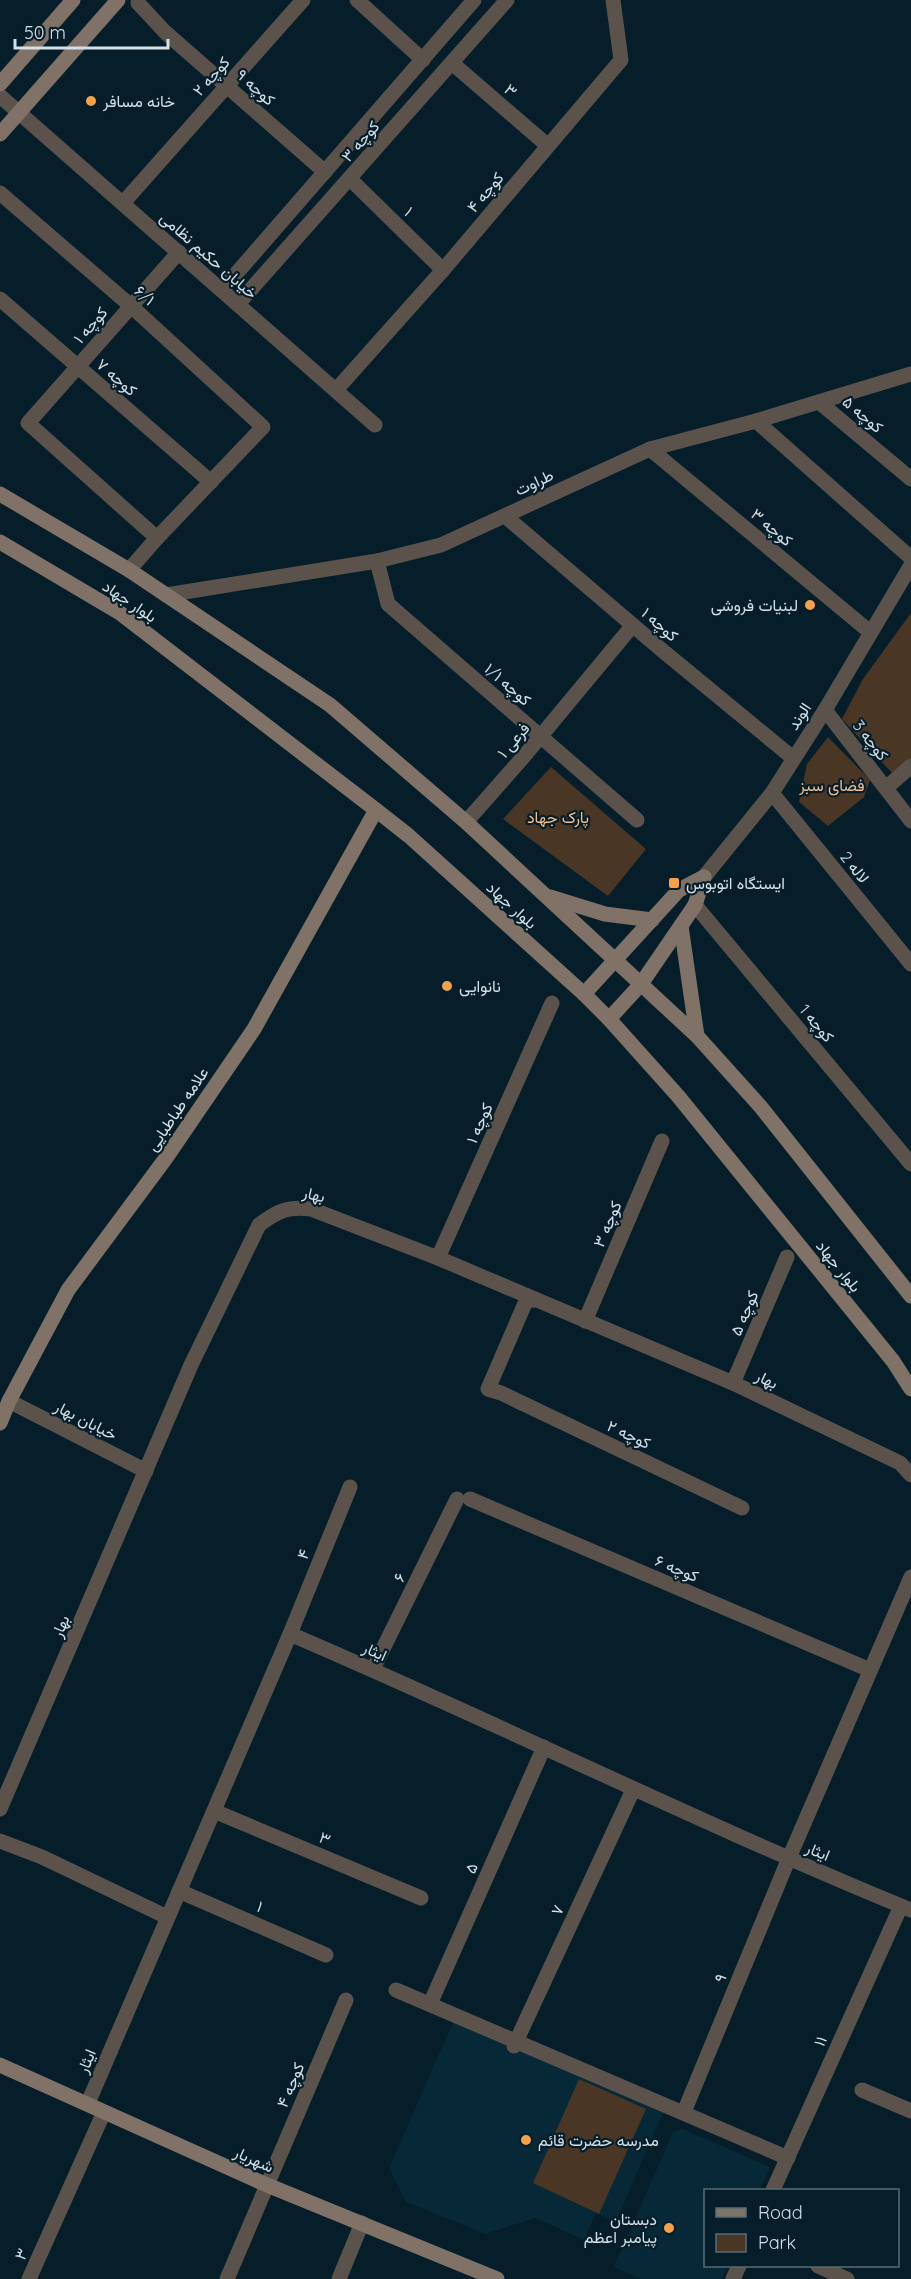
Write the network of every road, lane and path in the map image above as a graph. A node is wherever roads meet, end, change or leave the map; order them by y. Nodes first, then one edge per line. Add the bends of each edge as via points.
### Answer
1 (73, 0) edge
2 (118, 0) edge
3 (303, 0) edge
4 (357, 0) edge
5 (474, 0) edge
6 (507, 0) edge
7 (613, 0) edge
8 (138, 3) dead end
9 (423, 60) junction
10 (452, 63) junction
11 (0, 84) edge
12 (227, 85) junction
13 (0, 96) edge
14 (19, 112) junction
15 (0, 134) edge
16 (547, 145) junction
17 (326, 172) junction
18 (350, 179) junction
19 (0, 193) edge
20 (123, 203) junction
21 (178, 252) junction
22 (443, 270) junction
23 (222, 290) junction
24 (0, 299) edge
25 (238, 304) junction
26 (131, 306) junction
27 (78, 367) junction
28 (911, 374) edge
29 (336, 390) junction
30 (819, 402) junction
31 (756, 421) junction
32 (375, 424) dead end
33 (650, 449) junction
34 (911, 478) edge
35 (211, 482) junction
36 (0, 494) edge
37 (505, 516) junction
38 (157, 538) junction
39 (0, 542) edge
40 (911, 558) edge
41 (377, 561) junction
42 (911, 565) edge
43 (129, 570) junction
44 (166, 595) junction
45 (633, 625) junction
46 (870, 632) junction
47 (825, 710) junction
48 (540, 736) junction
49 (794, 758) junction
50 (911, 766) edge
51 (886, 788) junction
52 (772, 793) junction
53 (376, 810) junction
54 (637, 820) dead end
55 (911, 821) edge
56 (466, 822) junction
57 (704, 878) junction
58 (544, 895) junction
59 (695, 905) junction
60 (652, 920) junction
61 (681, 926) junction
62 (615, 960) junction
63 (911, 964) edge
64 (641, 984) junction
65 (584, 994) junction
66 (552, 1003) dead end
67 (609, 1019) junction
68 (697, 1036) junction
69 (662, 1141) dead end
70 (911, 1164) edge
71 (787, 1257) dead end
72 (438, 1258) junction
73 (911, 1296) edge
74 (534, 1300) junction
75 (585, 1321) junction
76 (733, 1383) junction
77 (911, 1389) edge
78 (9, 1401) junction
79 (0, 1424) edge
80 (146, 1471) junction
81 (911, 1475) edge
82 (350, 1487) dead end
83 (463, 1499) joint
84 (742, 1508) dead end
85 (911, 1577) edge
86 (290, 1634) junction
87 (373, 1670) junction
88 (870, 1670) junction
89 (544, 1747) junction
90 (633, 1790) junction
91 (0, 1809) edge
92 (214, 1811) junction
93 (0, 1841) edge
94 (789, 1858) junction
95 (179, 1891) junction
96 (421, 1898) dead end
97 (906, 1908) edge
98 (167, 1917) junction
99 (326, 1955) dead end
100 (396, 1990) dead end
101 (346, 2000) dead end
102 (430, 2004) junction
103 (515, 2044) junction
104 (0, 2065) edge
105 (862, 2090) dead end
106 (88, 2103) junction
107 (911, 2111) edge
108 (104, 2112) junction
109 (684, 2112) junction
110 (788, 2158) junction
111 (267, 2185) junction
112 (773, 2189) edge
113 (362, 2223) junction
114 (822, 2267) edge
115 (29, 2279) edge
116 (227, 2279) edge
117 (339, 2279) edge
118 (497, 2279) edge
119 (847, 2279) edge

1 - 11 main road
2 - 14 main road
3 - 12 street, کوچه ۲
4 - 9 street
5 - 9 street, کوچه ۳
6 - 10 street, کوچه ۳
7 - 16 street, کوچه ۴ via 621,60
8 - 12 street, کوچه ۹ via 165,32
9 - 17 street, کوچه ۳
10 - 16 street, ۳
10 - 18 street, کوچه ۳
12 - 17 street, کوچه ۹
12 - 20 street, کوچه ۲
13 - 14 street, خیابان حکیم نظامی
14 - 15 main road
14 - 20 street, خیابان حکیم نظامی
16 - 22 street, کوچه ۴
17 - 23 street, کوچه ۳
18 - 22 street, ۱
18 - 25 street, کوچه ۳
19 - 26 street, ۶/۱
20 - 21 street, خیابان حکیم نظامی
21 - 23 street, خیابان حکیم نظامی
21 - 26 street, کوچه ۱
22 - 29 street, کوچه ۴
23 - 25 street, خیابان حکیم نظامی
24 - 27 street, کوچه ۷
25 - 29 street, خیابان حکیم نظامی
26 - 27 street, کوچه ۱
26 - 35 street, ۶/۱ via 263,426
27 - 35 street, کوچه ۷
27 - 38 street, کوچه ۱ via 28,423
28 - 30 street, طراوت
29 - 32 street, خیابان حکیم نظامی
30 - 31 street, طراوت
30 - 34 street, کوچه ۵
31 - 33 street, طراوت
31 - 40 street
33 - 37 street, طراوت
33 - 46 street, کوچه ۳
35 - 38 street
36 - 43 main road, بلوار جهاد
37 - 41 street, طراوت via 441,545
37 - 45 street, کوچه ۱
38 - 43 street
39 - 53 main road, بلوار جهاد via 120,613
41 - 44 street, طراوت
41 - 48 street, کوچه ۱/۱ via 388,604
42 - 46 street, الوند
43 - 44 main road, بلوار جهاد
44 - 56 main road, بلوار جهاد via 330,705
45 - 48 street, فرعی ۱
45 - 49 street, کوچه ۱
46 - 47 street, الوند
47 - 49 street, الوند
47 - 51 street, کوچه 3
48 - 54 street, کوچه ۱/۱
48 - 56 street, فرعی ۱
49 - 52 street, الوند
50 - 51 street
51 - 55 street, کوچه 3
52 - 57 street, الوند
52 - 63 street, لاله 2
53 - 65 main road, بلوار جهاد
53 - 78 main road, علامه طباطبایی via 254,1029 166,1158 68,1290
56 - 58 main road, بلوار جهاد
57 - 59 main road, الوند
57 - 60 main road, الوند via 679,890
58 - 60 main road via 605,914
58 - 62 main road, بلوار جهاد
59 - 61 main road, الوند
59 - 70 street, کوچه 1
60 - 62 main road, الوند
61 - 64 main road, الوند
61 - 68 main road
62 - 64 main road, بلوار جهاد
62 - 65 main road, الوند
64 - 67 main road, الوند
64 - 68 main road, بلوار جهاد
65 - 67 main road, بلوار جهاد
66 - 72 street, کوچه ۱
67 - 77 main road, بلوار جهاد via 678,1096 893,1361
68 - 73 main road, بلوار جهاد via 760,1106
69 - 75 street, کوچه ۳
71 - 76 street, کوچه ۵
72 - 74 street, بهار
72 - 80 street, بهار via 311,1209 293,1207 265,1220 259,1225 191,1365
74 - 75 street, بهار
74 - 84 street, کوچه ۲ via 526,1301 488,1389
75 - 76 street, بهار
76 - 81 street, بهار via 900,1463
78 - 79 main road, علامه طباطبایی
78 - 80 street, خیابان بهار
80 - 91 street, بهار
82 - 86 street, ۴
83 - 87 street, ۶
83 - 88 street, کوچه ۶
85 - 88 street
86 - 87 street, ایثار
86 - 92 street, ایثار
87 - 89 street, ایثار
88 - 94 street
89 - 90 street, ایثار
89 - 102 street, ۵
90 - 94 street, ایثار
90 - 103 street, ۷
92 - 95 street, ایثار
92 - 96 street, ۳
93 - 98 street
94 - 97 street, ایثار
94 - 109 street, ۹
95 - 98 street, ایثار
95 - 99 street, ۱
97 - 110 street, ۱۱
98 - 106 street, ایثار
100 - 102 street
101 - 111 street, کوچه ۴
102 - 103 street
103 - 109 street
104 - 106 main road, شهریار
105 - 107 street
106 - 108 main road, شهریار
108 - 111 main road, شهریار
108 - 115 street, ۳
109 - 110 street
110 - 112 street, ۱۱
111 - 113 main road, شهریار
111 - 116 street
113 - 117 street
113 - 118 main road, شهریار
114 - 119 street

